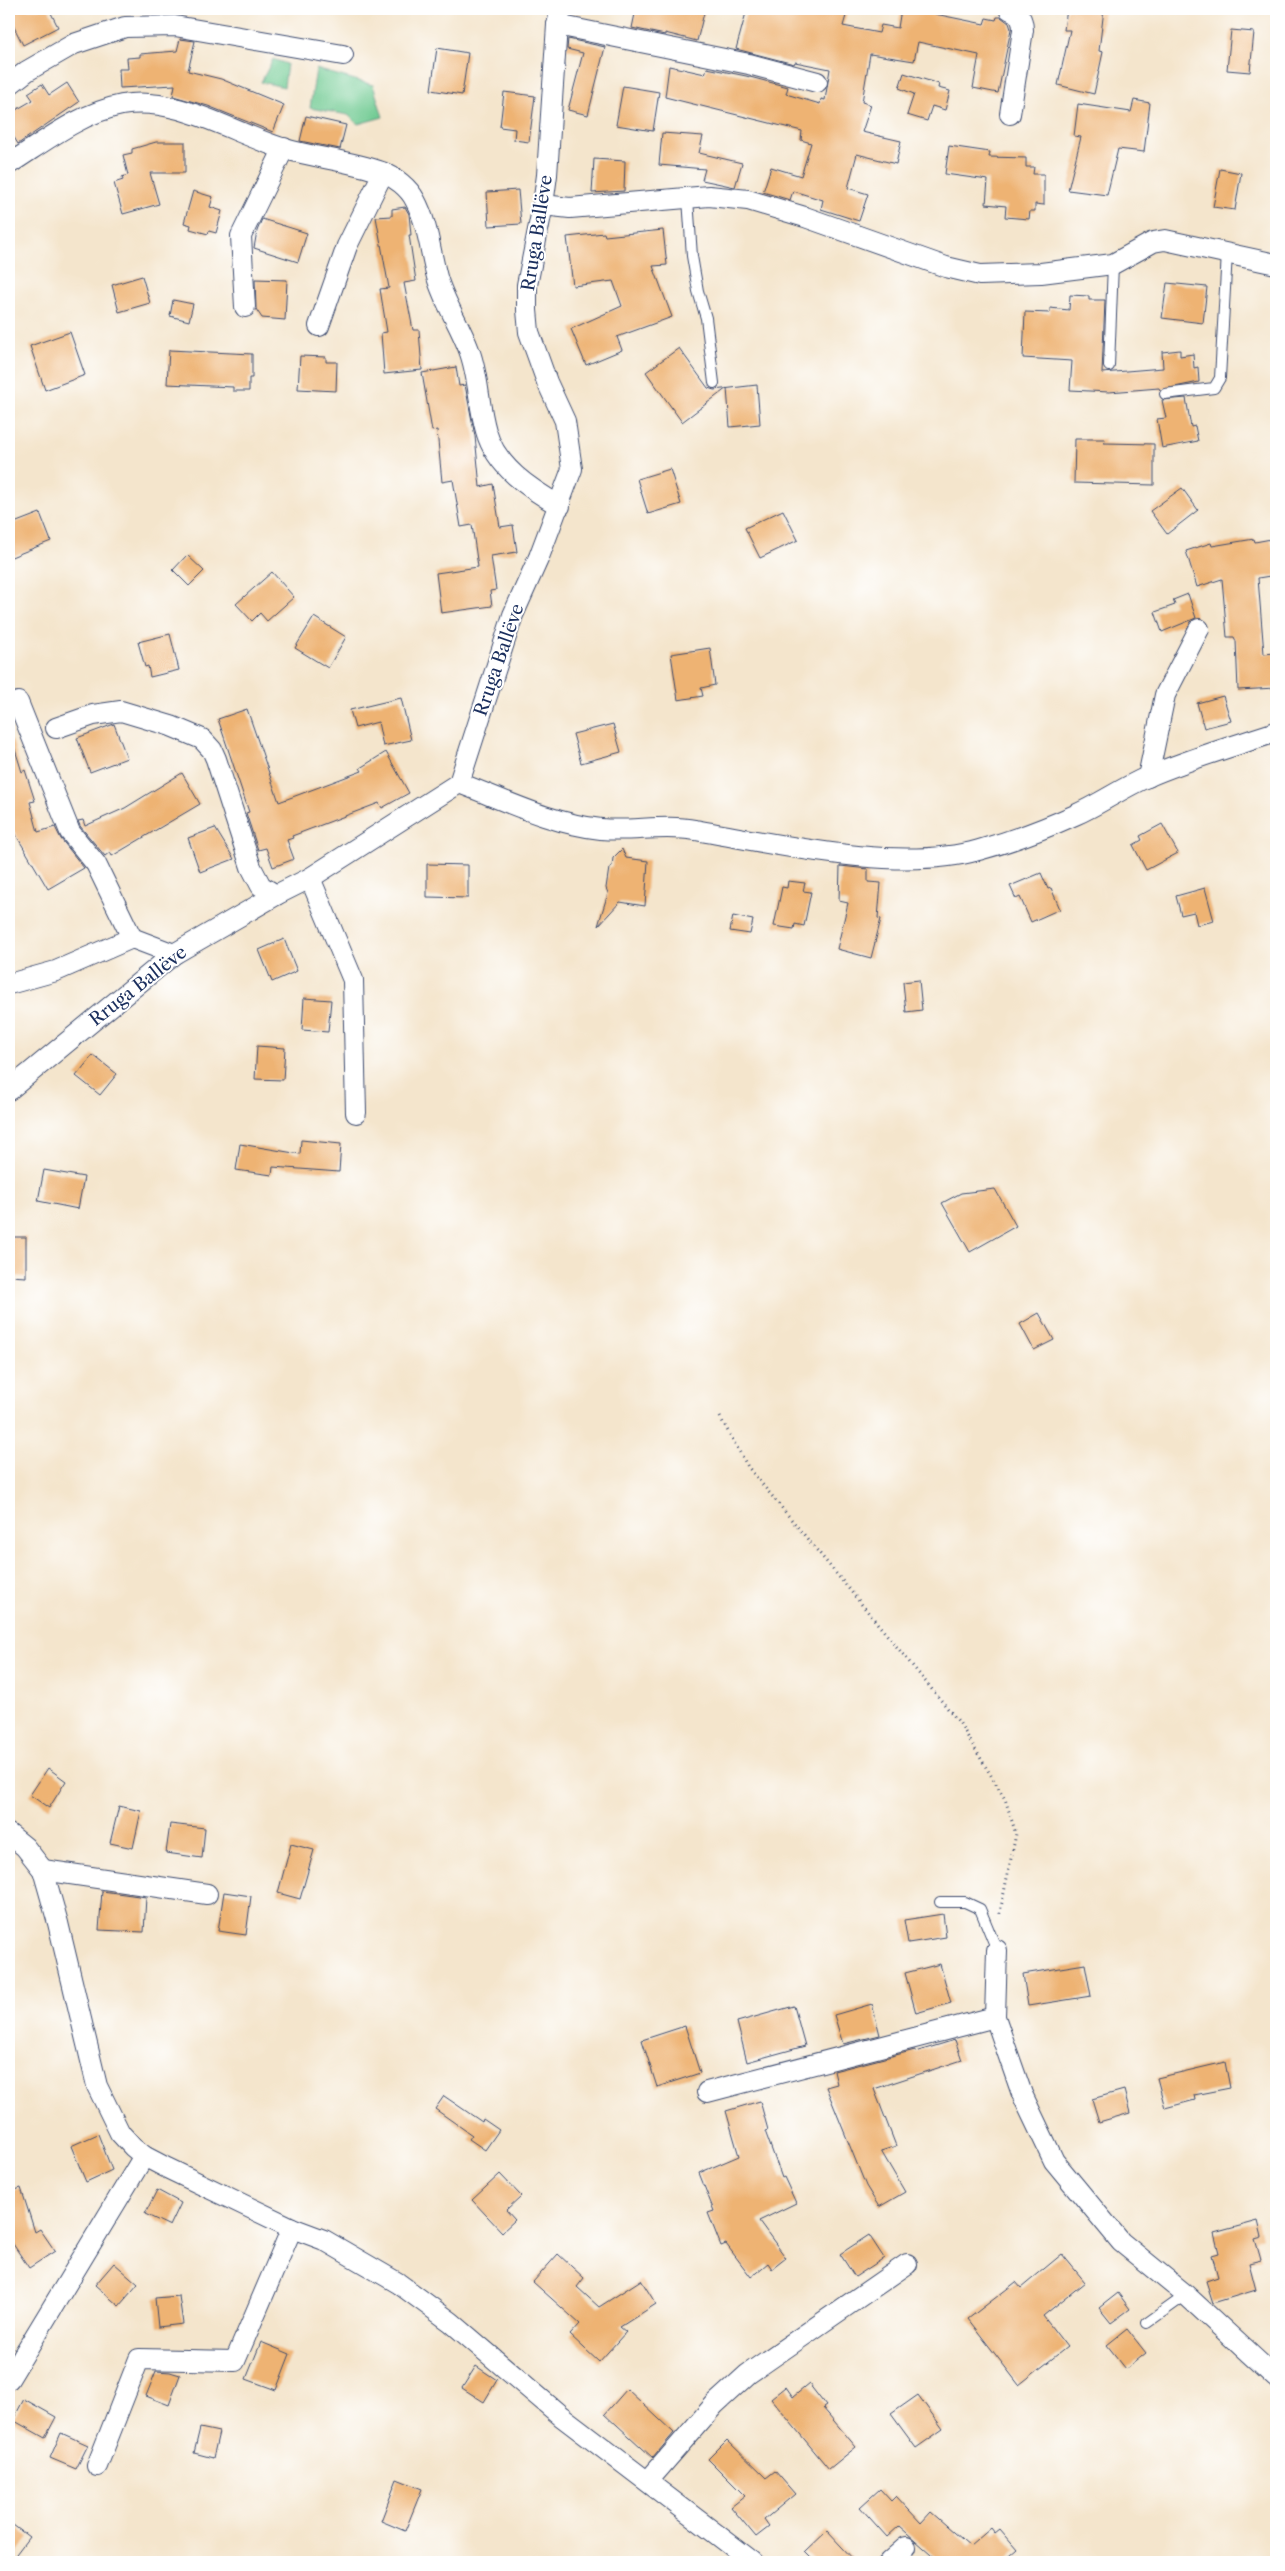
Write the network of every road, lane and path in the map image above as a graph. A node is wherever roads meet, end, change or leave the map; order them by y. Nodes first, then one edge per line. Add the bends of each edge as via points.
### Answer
1 (1009, 9) edge
2 (559, 17) edge
3 (343, 55) dead end
4 (817, 82) dead end
5 (9, 85) edge
6 (1010, 114) dead end
7 (284, 148) junction
8 (9, 164) edge
9 (383, 173) junction
10 (688, 199) junction
11 (543, 205) junction
12 (1227, 253) junction
13 (1112, 264) junction
14 (1276, 264) edge
15 (245, 307) dead end
16 (319, 326) dead end
17 (1109, 366) dead end
18 (714, 383) dead end
19 (1166, 394) dead end
20 (560, 506) junction
21 (1199, 628) dead end
22 (18, 702) dead end
23 (56, 728) dead end
24 (1276, 732) edge
25 (1148, 777) junction
26 (459, 784) junction
27 (310, 878) junction
28 (276, 894) junction
29 (132, 938) junction
30 (174, 954) junction
31 (9, 984) edge
32 (9, 1090) edge
33 (356, 1114) dead end
34 (720, 1416) dead end
35 (9, 1834) edge
36 (44, 1870) junction
37 (207, 1894) dead end
38 (940, 1902) dead end
39 (997, 1950) junction
40 (995, 2017) junction
41 (707, 2092) dead end
42 (144, 2156) junction
43 (292, 2228) junction
44 (907, 2264) dead end
45 (1186, 2295) junction
46 (1147, 2324) dead end
47 (1276, 2378) edge
48 (9, 2380) edge
49 (97, 2466) dead end
50 (648, 2481) junction
51 (906, 2547) dead end
52 (752, 2562) edge
53 (889, 2562) edge

1 - 6 street via 1023,20 1024,30
2 - 4 street
2 - 11 street, Rruga Ballëve
3 - 5 street via 175,26 125,27 74,44
7 - 8 street via 164,105 138,104 93,114
7 - 9 street
7 - 15 street via 241,236
9 - 16 street via 347,246
9 - 20 street via 402,184 415,198 425,222 437,278 469,349 478,380 486,432 498,456 522,481
10 - 11 street via 570,208
10 - 13 street via 709,196 748,200 946,267 980,275 1041,273
10 - 18 lane via 692,256 706,318
11 - 20 street, Rruga Ballëve via 527,285 526,310 529,332 565,421 572,469
12 - 13 street via 1165,240 1153,242
12 - 14 street
12 - 19 lane via 1220,378 1214,388
13 - 17 lane
20 - 26 street, Rruga Ballëve via 513,615
21 - 25 street via 1166,695
22 - 29 street via 70,832 96,864
23 - 28 street via 116,711 170,726 207,744 216,759 251,867 261,886
24 - 25 street
25 - 26 street via 1076,815 1022,837 976,851 928,858 849,854 757,842 692,829 601,829 568,823
26 - 27 street, Rruga Ballëve
27 - 28 street, Rruga Ballëve
27 - 33 street via 353,980
28 - 30 street, Rruga Ballëve
29 - 30 street
29 - 31 street via 56,971
30 - 32 street, Rruga Ballëve
34 - 39 path via 748,1467 959,1722 1005,1799 1016,1834 999,1915
35 - 36 street
36 - 37 street
36 - 42 street via 97,2086 120,2133
38 - 39 lane via 966,1902 980,1909
39 - 40 street
40 - 41 street
40 - 45 street via 1022,2094 1054,2161 1121,2242
42 - 43 street
42 - 48 street
43 - 49 street via 235,2361 139,2359
43 - 50 street via 324,2240 398,2283 452,2322 561,2416
44 - 50 street via 748,2374 715,2404
45 - 46 lane
45 - 47 street
50 - 52 street
51 - 53 street

